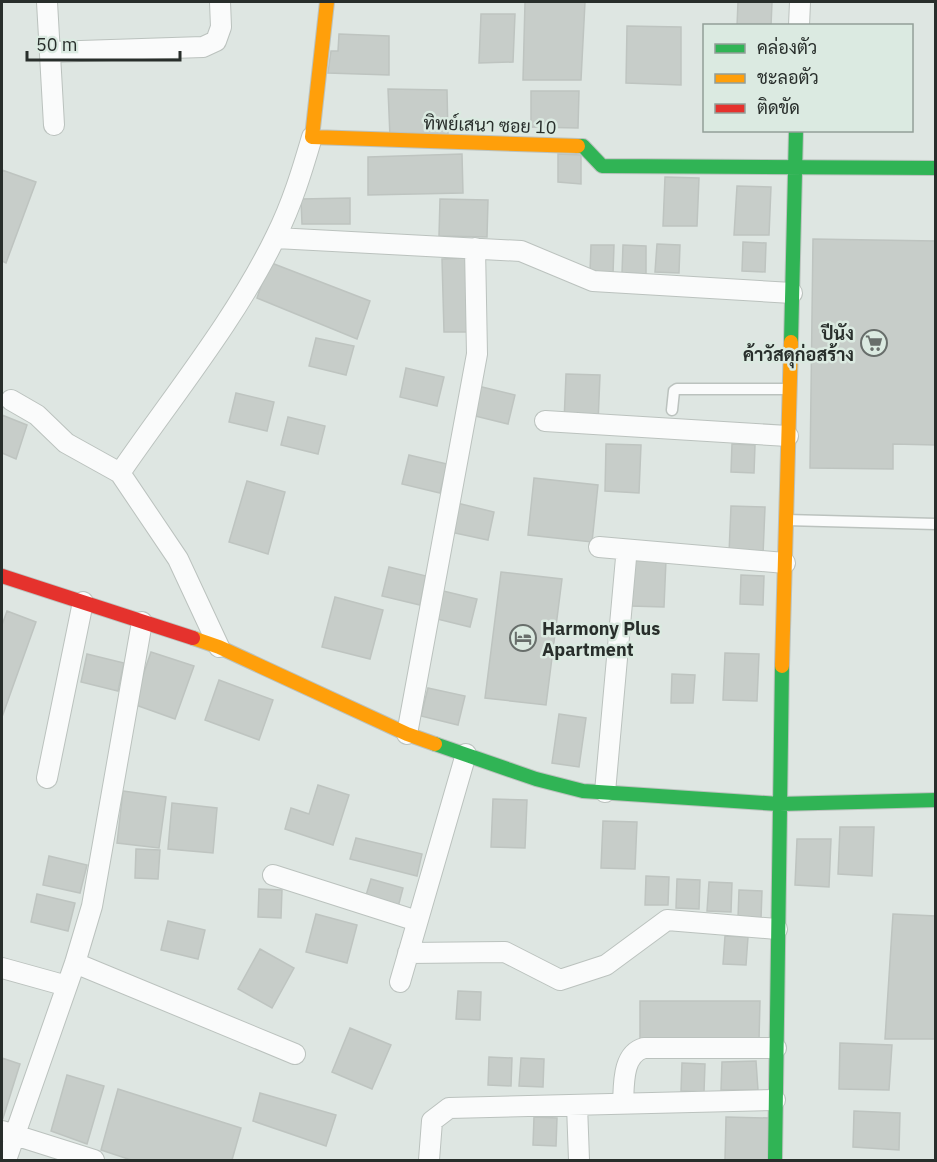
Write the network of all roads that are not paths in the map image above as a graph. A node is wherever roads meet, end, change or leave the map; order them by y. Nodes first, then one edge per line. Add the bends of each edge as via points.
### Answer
1 (47, 2) edge
2 (220, 2) edge
3 (327, 2) edge
4 (800, 2) edge
5 (799, 24) edge
6 (50, 52) junction
7 (54, 125) dead end
8 (796, 132) edge
9 (312, 137) junction
10 (796, 167) junction
11 (936, 168) edge
12 (276, 237) junction
13 (475, 248) junction
14 (792, 293) junction
15 (789, 389) junction
16 (6, 399) edge
17 (672, 410) dead end
18 (544, 421) dead end
19 (788, 436) junction
20 (120, 473) junction
21 (786, 520) junction
22 (936, 524) edge
23 (599, 547) dead end
24 (626, 558) dead end
25 (785, 563) junction
26 (2, 576) edge
27 (83, 602) junction
28 (142, 622) junction
29 (219, 647) junction
30 (407, 734) junction
31 (466, 754) junction
32 (47, 778) dead end
33 (605, 792) junction
34 (936, 800) edge
35 (779, 804) junction
36 (273, 875) dead end
37 (417, 921) junction
38 (777, 929) junction
39 (408, 953) junction
40 (75, 963) junction
41 (2, 968) edge
42 (400, 982) dead end
43 (67, 986) junction
44 (776, 1048) junction
45 (295, 1054) dead end
46 (775, 1100) junction
47 (622, 1104) junction
48 (577, 1105) junction
49 (8, 1133) edge
50 (6, 1161) edge
51 (94, 1161) edge
52 (429, 1161) edge
53 (579, 1161) edge
54 (775, 1161) edge

1 - 6 street
2 - 6 street via 221,27 216,41 203,47
3 - 9 street
4 - 5 street
6 - 7 street
8 - 10 street
9 - 10 street, ทิพย์เสนา ซอย 10 via 583,146 602,166
9 - 12 street
10 - 11 street, ทิพย์เสนา ซอย 10
10 - 14 street
12 - 13 street
12 - 20 street via 212,343
13 - 14 street via 521,251 593,280
13 - 30 street via 477,354
14 - 15 street
15 - 17 lane via 681,388 674,391
15 - 19 street
16 - 20 street via 37,415 66,443
18 - 19 street
19 - 21 street
20 - 29 street via 178,559
21 - 22 lane
21 - 25 street
23 - 25 street
24 - 33 street
25 - 35 street
26 - 27 street
27 - 28 street
27 - 32 street
28 - 29 street
28 - 40 street via 92,906
29 - 30 street
30 - 31 street
31 - 33 street via 536,779 583,791
31 - 37 street
33 - 35 street
34 - 35 street
35 - 38 street
36 - 37 street
37 - 39 street
38 - 39 street via 667,920 606,965 560,980 505,952
38 - 44 street
39 - 42 street
40 - 43 street
40 - 45 street
41 - 43 street
43 - 49 street
44 - 46 street
44 - 47 street via 635,1050 626,1072
46 - 47 street
46 - 54 street
47 - 48 street
48 - 52 street via 449,1108 432,1121
48 - 53 street
49 - 50 street
49 - 51 street

